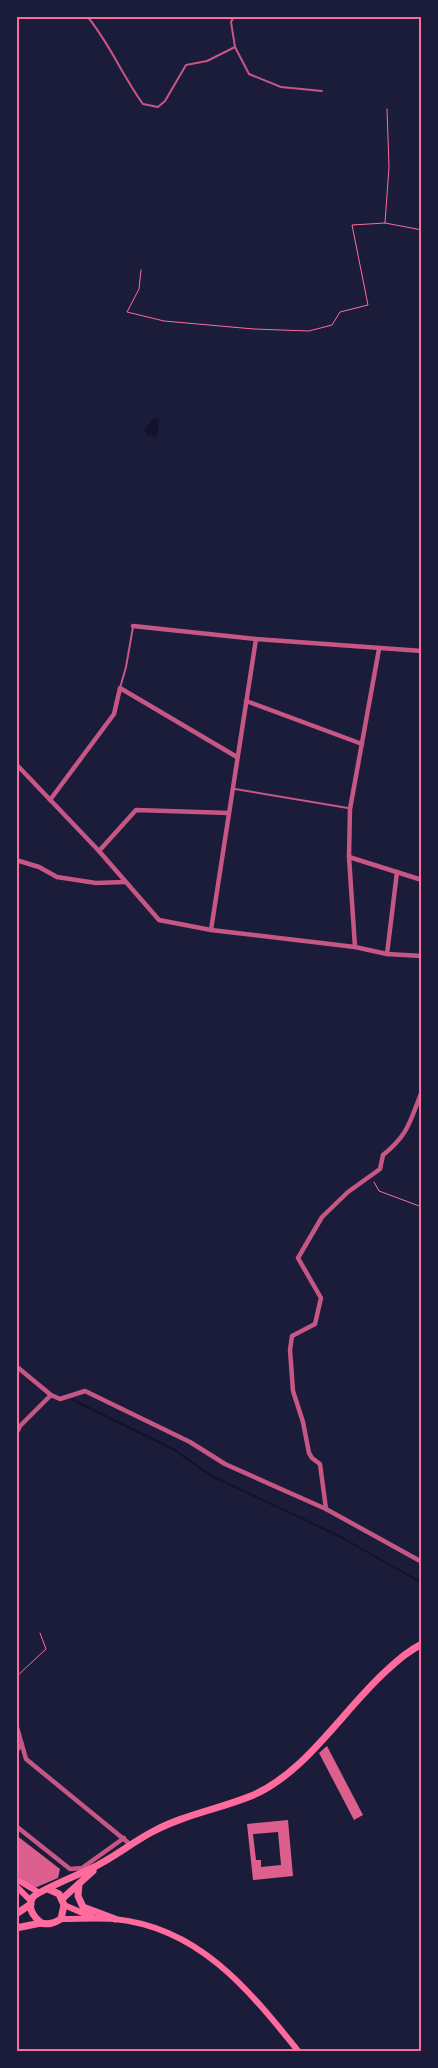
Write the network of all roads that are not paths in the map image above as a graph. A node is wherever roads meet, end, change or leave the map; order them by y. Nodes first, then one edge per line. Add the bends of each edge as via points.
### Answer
1 (87, 16) edge
2 (234, 16) edge
3 (235, 47) junction
4 (322, 91) dead end
5 (133, 626) joint
6 (256, 639) junction
7 (379, 649) junction
8 (422, 651) edge
9 (120, 688) junction
10 (246, 701) junction
11 (362, 744) junction
12 (236, 757) junction
13 (16, 764) edge
14 (232, 788) junction
15 (50, 800) junction
16 (350, 809) junction
17 (229, 813) junction
18 (99, 851) junction
19 (349, 857) junction
20 (16, 860) edge
21 (397, 872) junction
22 (422, 880) edge
23 (126, 882) junction
24 (211, 930) junction
25 (355, 947) junction
26 (387, 954) junction
27 (422, 956) edge
28 (422, 1091) edge
29 (16, 1366) edge
30 (51, 1395) junction
31 (16, 1434) edge
32 (326, 1509) junction
33 (422, 1562) edge
34 (422, 1644) edge
35 (16, 1724) edge
36 (22, 1744) junction
37 (16, 1751) edge
38 (16, 1826) edge
39 (124, 1838) junction
40 (131, 1845) junction
41 (100, 1864) junction
42 (16, 1879) edge
43 (79, 1884) junction
44 (16, 1886) edge
45 (48, 1889) junction
46 (38, 1892) junction
47 (31, 1902) junction
48 (63, 1902) junction
49 (16, 1914) edge
50 (60, 1919) junction
51 (98, 1919) junction
52 (115, 1919) junction
53 (40, 1923) junction
54 (16, 1928) edge
55 (299, 2052) edge

1 - 3 lane via 104,36 127,82 143,104 158,107 165,101 186,65 207,61
2 - 3 lane via 231,22
3 - 4 lane via 249,74 281,87
5 - 6 street
5 - 9 lane
6 - 7 street
6 - 10 street
7 - 8 street
7 - 11 street
9 - 12 street
9 - 15 street via 114,714
10 - 11 street
10 - 12 street
11 - 16 street
12 - 14 street
13 - 15 street
14 - 16 lane
14 - 17 street
15 - 18 street
16 - 19 street
17 - 18 street via 136,810
17 - 24 street
18 - 23 street
19 - 21 street
19 - 25 street
20 - 23 street via 57,877 96,883
21 - 22 street
21 - 26 street
23 - 24 street via 159,920
24 - 25 street
25 - 26 street
26 - 27 street
28 - 32 street via 406,1132 383,1155 380,1169 348,1192 322,1217 298,1258 321,1298 315,1324 292,1336 290,1350 294,1391 309,1453 320,1464
29 - 30 street
30 - 31 street
30 - 32 street via 60,1399 85,1391 190,1442 225,1464
32 - 33 street
34 - 40 highway via 409,1650 377,1679 282,1779 253,1795 168,1824
35 - 36 street
36 - 37 street
36 - 39 street via 26,1759
38 - 39 street via 70,1869 82,1868
39 - 40 street
40 - 41 highway
41 - 43 highway
41 - 45 highway
42 - 46 main road
43 - 48 highway
43 - 52 highway via 78,1896 83,1907
44 - 47 main road
45 - 46 highway
45 - 48 highway via 59,1894
46 - 47 highway
47 - 49 highway
47 - 53 highway via 34,1917
48 - 50 highway
48 - 51 main road
50 - 51 main road
50 - 53 highway
51 - 52 main road
52 - 55 main road via 158,1928 197,1948 252,1993
53 - 54 highway

